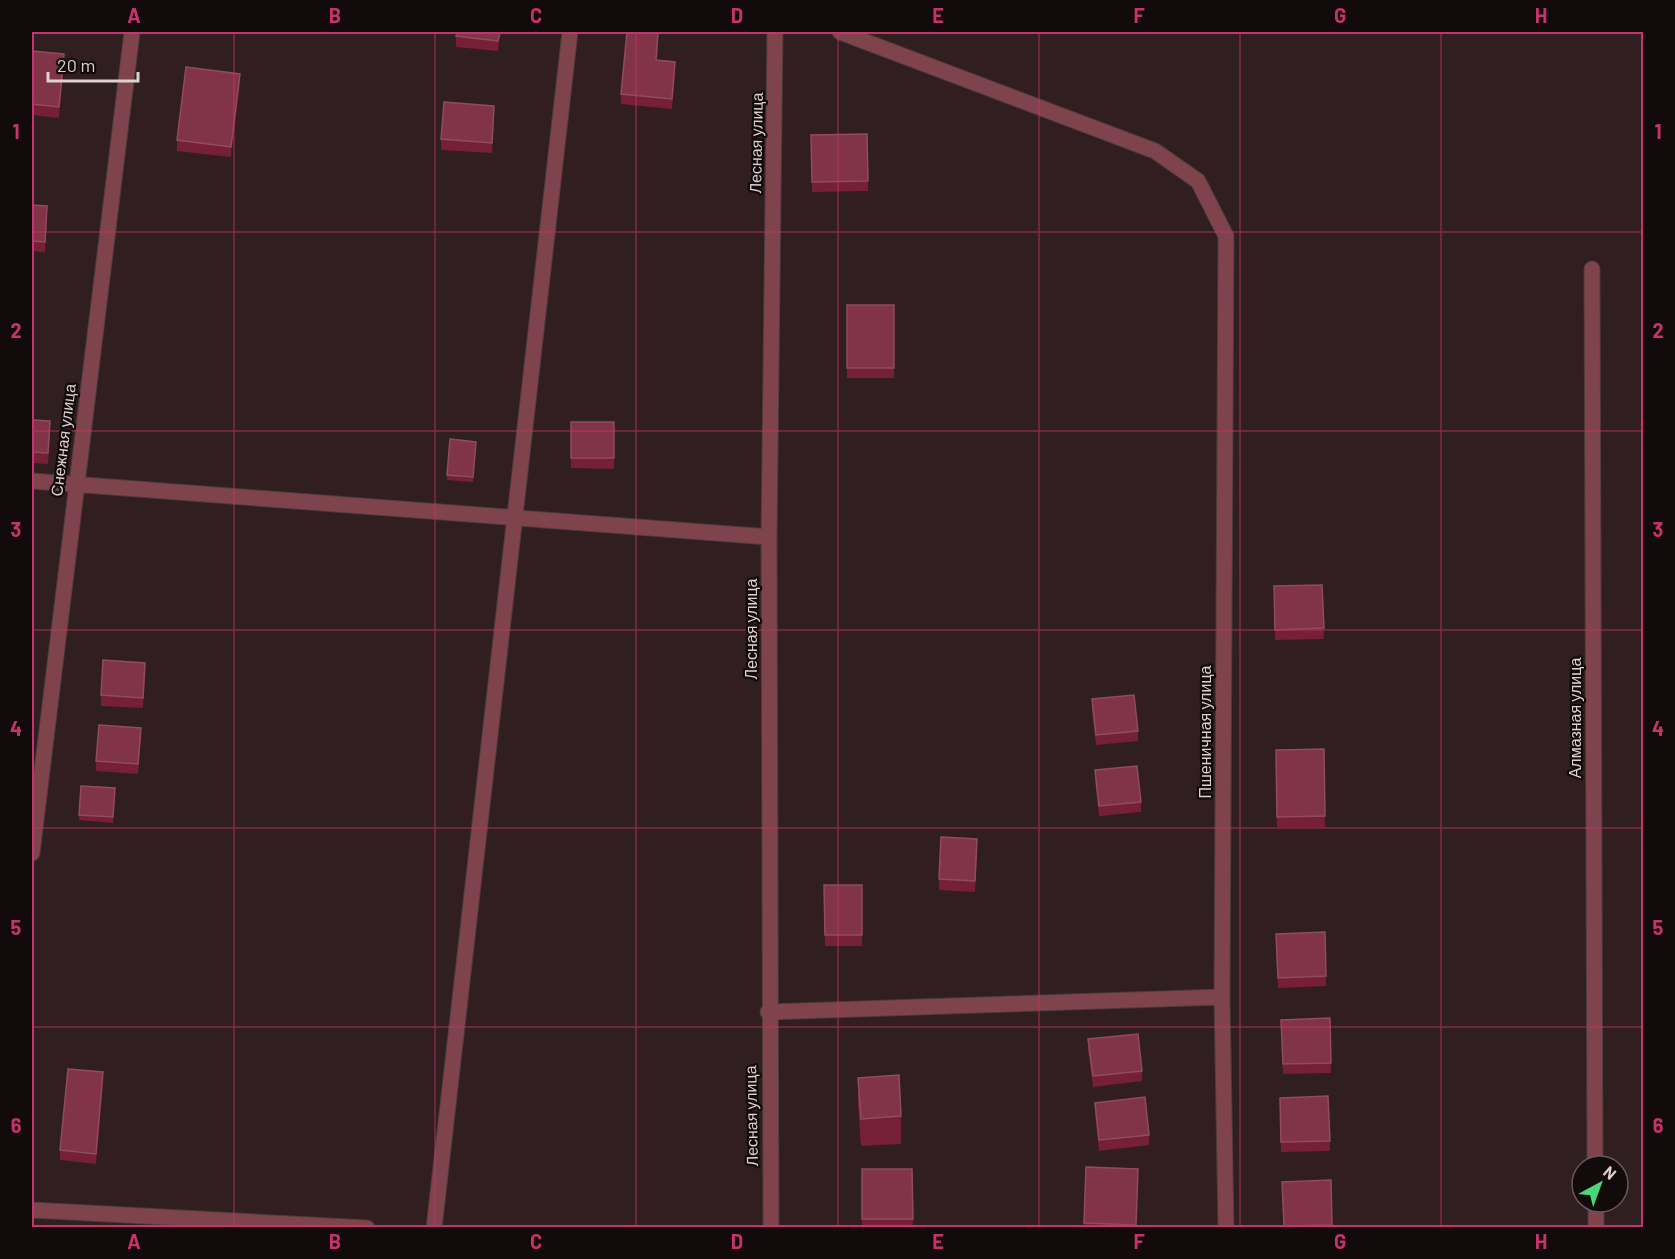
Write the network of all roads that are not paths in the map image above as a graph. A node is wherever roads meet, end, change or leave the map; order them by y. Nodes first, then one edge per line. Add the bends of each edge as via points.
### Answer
1 (132, 32) edge
2 (570, 32) edge
3 (775, 32) edge
4 (840, 32) edge
5 (1592, 269) dead end
6 (32, 481) edge
7 (76, 483) junction
8 (515, 517) junction
9 (769, 537) junction
10 (32, 853) edge
11 (1222, 997) junction
12 (768, 1012) junction
13 (1595, 1154) edge
14 (32, 1210) edge
15 (368, 1227) edge
16 (434, 1227) edge
17 (771, 1227) edge
18 (1226, 1227) edge

1 - 7 street, Снежная улица
2 - 8 street
3 - 9 street, Лесная улица
4 - 11 street, Пшеничная улица via 1155,151 1198,181 1226,236
5 - 13 street, Алмазная улица
6 - 7 street
7 - 8 street
7 - 10 street, Снежная улица
8 - 9 street
8 - 16 street
9 - 12 street, Лесная улица
11 - 12 street
11 - 18 street, Пшеничная улица
12 - 17 street, Лесная улица
14 - 15 street

